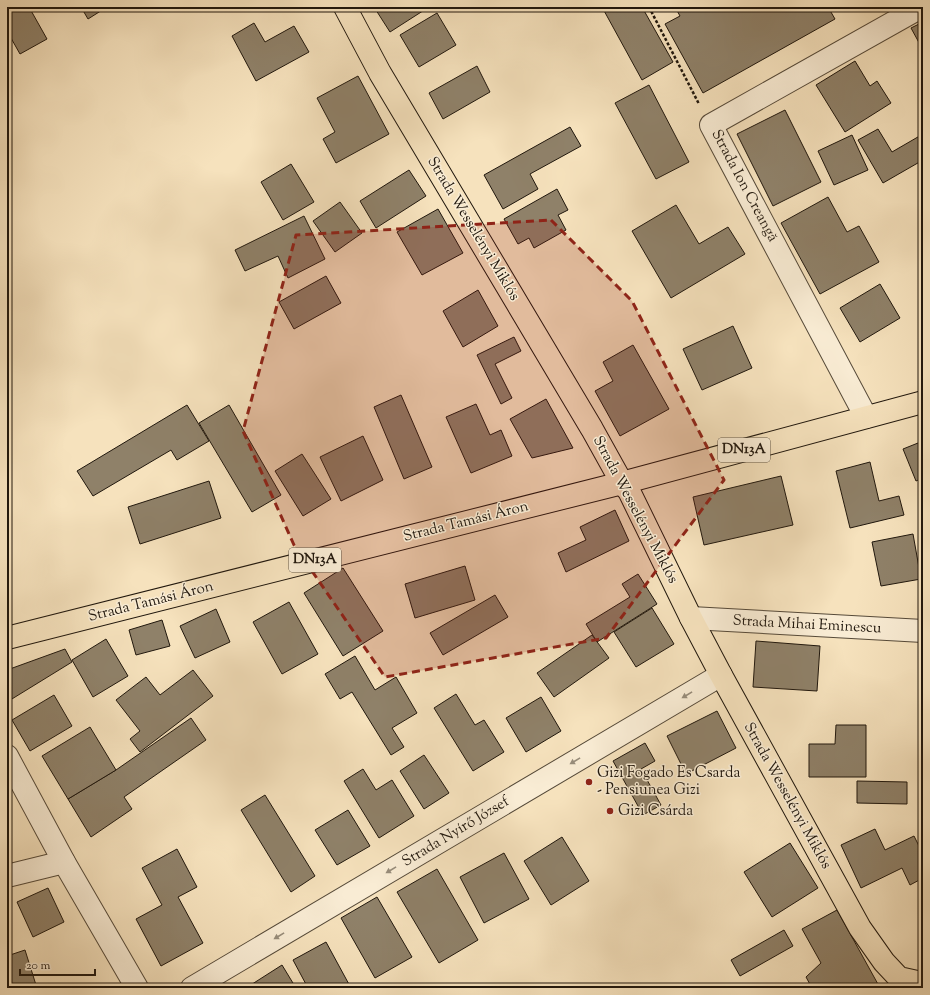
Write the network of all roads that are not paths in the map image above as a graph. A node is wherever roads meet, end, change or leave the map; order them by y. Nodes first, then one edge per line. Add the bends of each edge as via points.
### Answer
1 (345, 7) edge
2 (921, 7) edge
3 (923, 402) edge
4 (866, 417) junction
5 (622, 483) junction
6 (691, 618) junction
7 (923, 631) edge
8 (7, 638) edge
9 (721, 675) junction
10 (7, 756) edge
11 (64, 862) junction
12 (7, 876) edge
13 (918, 984) edge
14 (137, 988) edge
15 (192, 988) edge

1 - 5 main road, Strada Wesselényi Miklós via 380,73
2 - 4 street, Strada Ion Creangă via 711,125
3 - 4 main road, Strada Tamási Áron / DN13A
4 - 5 main road, Strada Tamási Áron / DN13A
5 - 6 main road, Strada Wesselényi Miklós via 629,491
5 - 8 main road, Strada Tamási Áron / DN13A
6 - 7 street, Strada Mihai Eminescu
6 - 9 main road, Strada Wesselényi Miklós
9 - 13 main road, Strada Wesselényi Miklós via 860,928 899,978
9 -> 15 street, Strada Nyírő József
10 - 11 street
11 - 12 street
11 - 14 street

